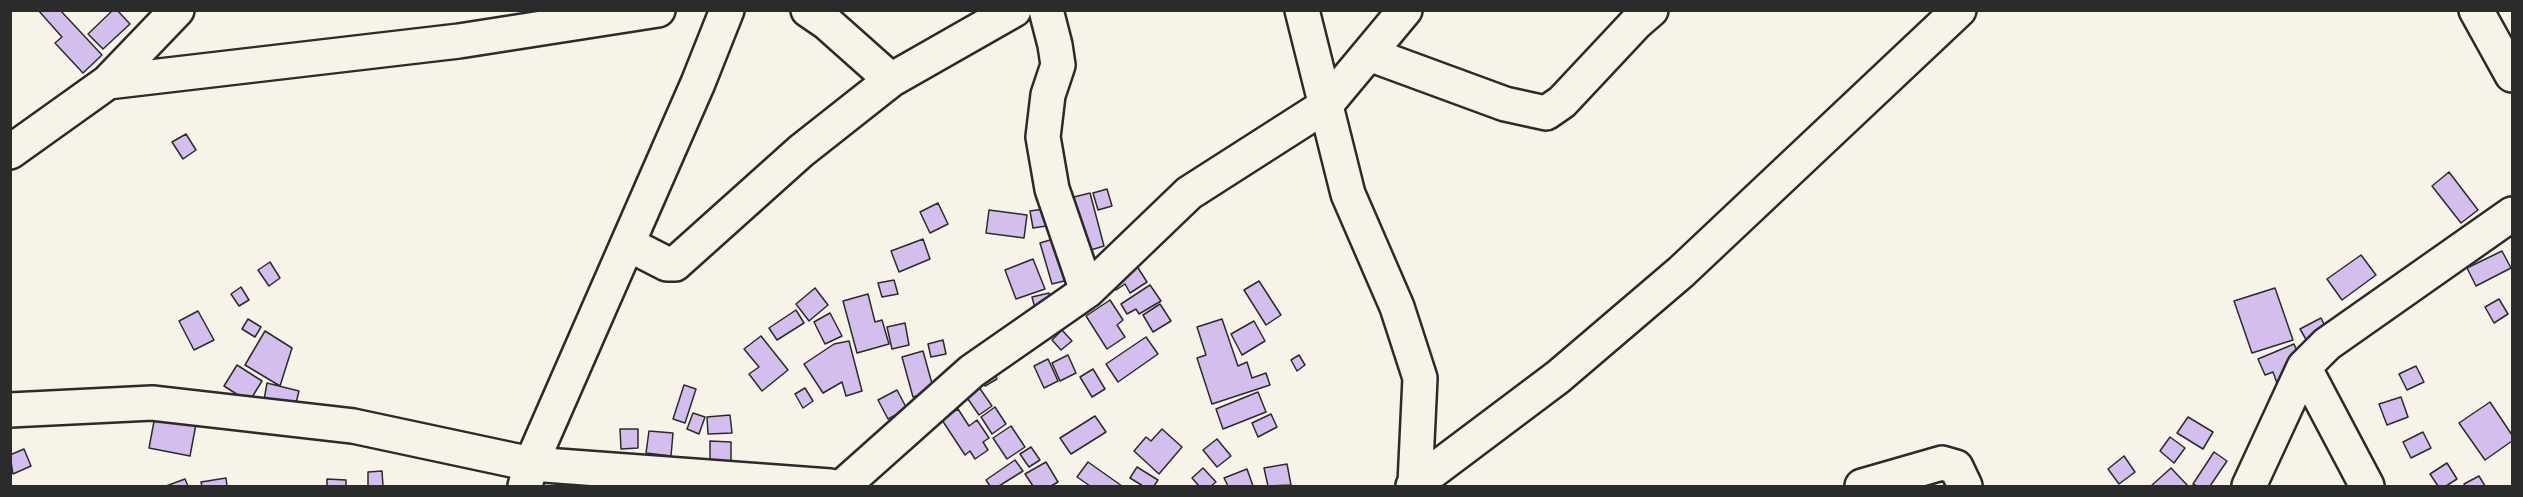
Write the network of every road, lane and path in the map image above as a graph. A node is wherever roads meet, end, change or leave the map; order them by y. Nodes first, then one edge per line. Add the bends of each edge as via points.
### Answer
1 (177, 10) edge
2 (658, 10) edge
3 (727, 10) edge
4 (808, 10) edge
5 (1014, 10) edge
6 (1046, 10) edge
7 (1302, 10) edge
8 (1405, 10) edge
9 (1651, 10) edge
10 (2476, 10) edge
11 (1960, 11) edge
12 (1369, 54) junction
13 (2512, 75) edge
14 (891, 80) junction
15 (108, 82) junction
16 (1325, 106) junction
17 (10, 152) edge
18 (2512, 214) edge
19 (628, 244) junction
20 (1087, 291) junction
21 (2304, 367) junction
22 (10, 410) edge
23 (528, 475) edge
24 (748, 483) edge
25 (1414, 485) edge
26 (830, 486) edge
27 (843, 486) edge
28 (1862, 486) edge
29 (1965, 486) edge
30 (2249, 486) edge
31 (2367, 486) edge

1 - 15 street
2 - 15 street via 459,41
3 - 19 street
4 - 14 street
5 - 14 street
6 - 20 street via 1058,65 1048,95 1043,137 1053,189
7 - 16 street
8 - 12 street
9 - 12 street via 1562,102 1546,113 1505,104
10 - 13 street
11 - 25 street via 1681,272 1558,377
12 - 16 street
14 - 19 street via 801,151 675,264 667,264
15 - 17 street
16 - 20 street via 1189,193
16 - 25 street via 1348,194 1397,307 1420,378
18 - 21 street via 2327,344
19 - 23 street
20 - 27 street via 972,371
21 - 30 street
21 - 31 street
22 - 23 street via 152,403 353,426
23 - 24 street
24 - 26 street
28 - 29 street via 1942,463 1956,467

